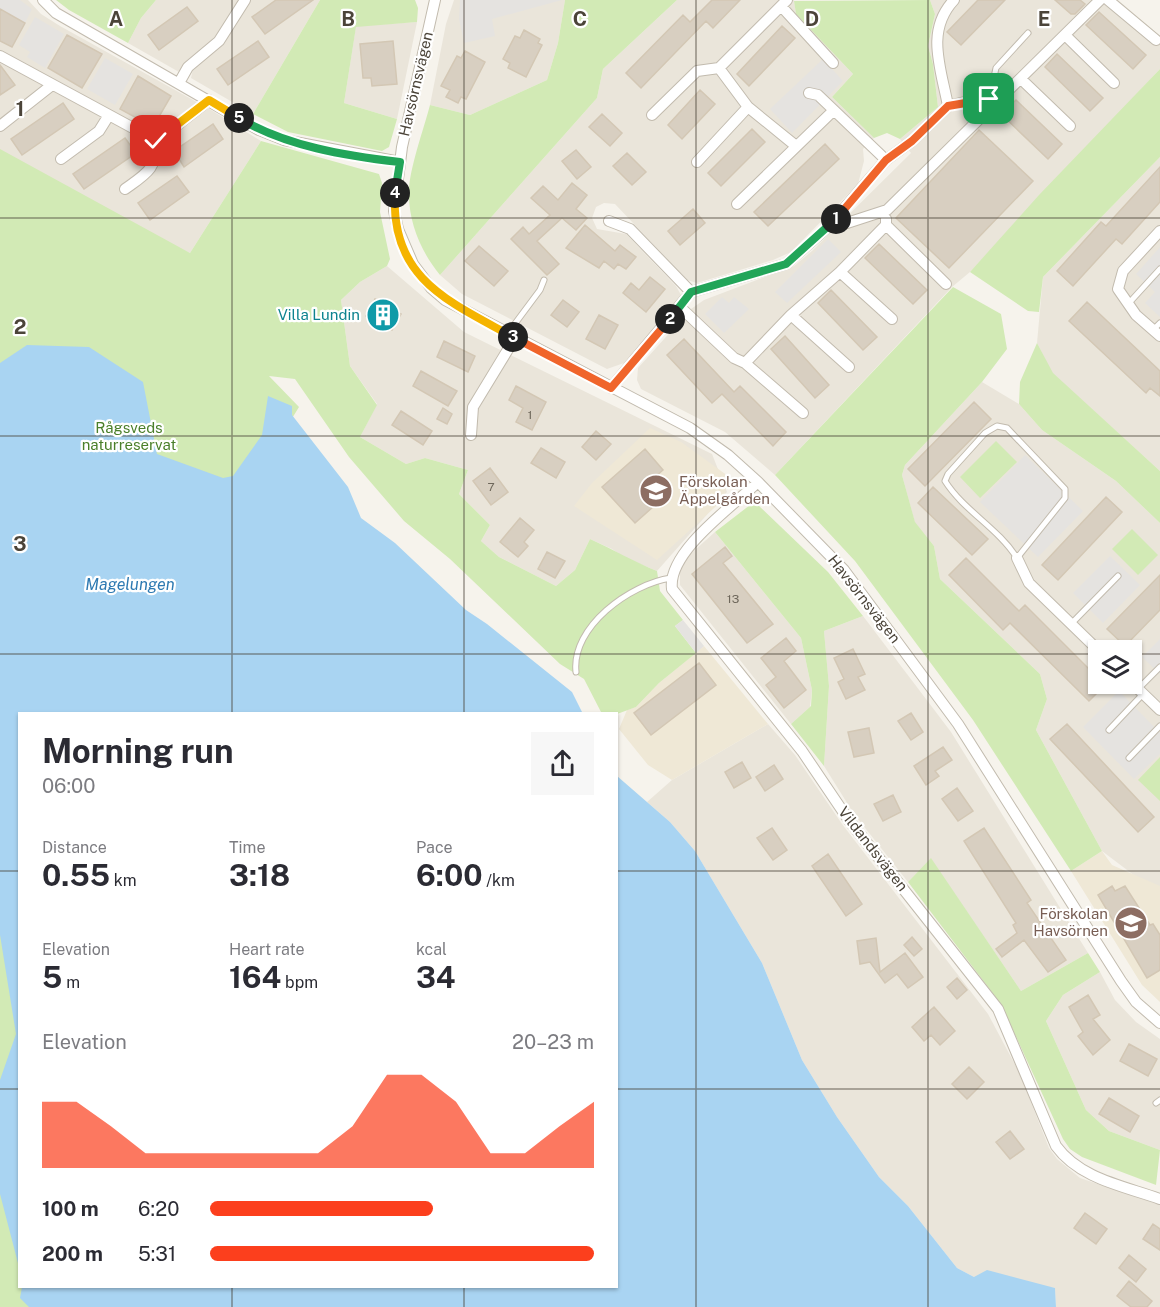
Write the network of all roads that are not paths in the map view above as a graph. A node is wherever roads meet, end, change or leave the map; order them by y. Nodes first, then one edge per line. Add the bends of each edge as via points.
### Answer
1 (43, 0) edge
2 (245, 0) edge
3 (435, 0) edge
4 (954, 0) edge
5 (1100, 0) edge
6 (1108, 0) edge
7 (784, 3) edge
8 (1028, 33) dead end
9 (1065, 35) junction
10 (1156, 40) dead end
11 (0, 56) edge
12 (833, 63) dead end
13 (719, 68) junction
14 (1021, 79) junction
15 (179, 83) junction
16 (1114, 83) dead end
17 (52, 85) junction
18 (809, 93) dead end
19 (994, 99) junction
20 (209, 100) junction
21 (948, 106) junction
22 (748, 107) junction
23 (833, 111) junction
24 (109, 115) junction
25 (651, 115) dead end
26 (0, 126) edge
27 (1071, 126) dead end
28 (156, 141) junction
29 (796, 146) junction
30 (60, 159) dead end
31 (886, 160) junction
32 (400, 162) junction
33 (697, 162) dead end
34 (125, 189) dead end
35 (737, 204) dead end
36 (887, 210) junction
37 (609, 221) dead end
38 (830, 225) junction
39 (886, 225) junction
40 (1160, 231) edge
41 (1160, 269) edge
42 (840, 272) junction
43 (544, 279) dead end
44 (946, 284) dead end
45 (691, 292) junction
46 (1128, 304) junction
47 (680, 308) junction
48 (791, 315) junction
49 (892, 319) dead end
50 (1158, 330) edge
51 (511, 336) junction
52 (744, 363) junction
53 (849, 367) dead end
54 (611, 388) junction
55 (803, 412) dead end
56 (471, 435) dead end
57 (758, 482) junction
58 (1017, 558) junction
59 (1118, 576) dead end
60 (670, 578) junction
61 (1071, 624) junction
62 (1088, 640) edge
63 (1160, 667) edge
64 (576, 672) dead end
65 (1142, 684) edge
66 (1142, 692) edge
67 (1134, 694) edge
68 (1160, 710) edge
69 (1160, 726) edge
70 (1109, 730) dead end
71 (1130, 758) dead end
72 (1160, 1023) edge
73 (1160, 1199) edge

1 - 15 street via 56,13
2 - 15 street via 219,41 188,67
3 - 32 street, Havsörnsvägen
4 - 21 street via 936,29
5 - 9 street
6 - 10 street
7 - 12 street
7 - 13 street
8 - 19 lane via 996,68
9 - 14 street
9 - 16 street
11 - 17 street
13 - 22 street
13 - 25 street via 697,71
14 - 19 street
14 - 27 street
15 - 20 street
17 - 24 street
17 - 26 street
18 - 23 street
19 - 21 street
19 - 36 street
20 - 28 street
20 - 32 street via 284,140
21 - 31 street
22 - 29 street
22 - 33 street
23 - 29 street
23 - 31 street
24 - 28 street
24 - 30 street via 99,131
28 - 34 street via 157,154 150,171
29 - 35 street
31 - 38 street
32 - 51 street, Havsörnsvägen via 394,211 413,264 445,300
36 - 38 street
36 - 39 street
37 - 45 street via 630,229
38 - 45 street via 786,264
39 - 42 street
39 - 44 street
40 - 46 street via 1123,271 1118,289
41 - 46 lane
42 - 48 street
42 - 49 street
43 - 51 lane
45 - 47 street
46 - 50 street
47 - 52 street
47 - 54 street
48 - 52 street
48 - 53 street
51 - 54 street, Havsörnsvägen
51 - 56 street via 473,406
52 - 55 street
54 - 57 street, Havsörnsvägen via 690,428
57 - 60 street via 681,554
57 - 72 street, Havsörnsvägen via 844,570 958,724 1121,981 1136,1002
58 - 58 lane via 1065,498 1065,489 1007,428 997,426 985,433 945,481 1006,541
58 - 61 street via 1029,583
59 - 61 lane
60 - 64 lane via 636,588 603,611 574,655
60 - 73 street, Vildandsvägen via 680,601 802,751 848,819 998,1009 1064,1157 1091,1174
61 - 62 street
63 - 65 lane
66 - 68 street
67 - 70 lane
69 - 71 lane

